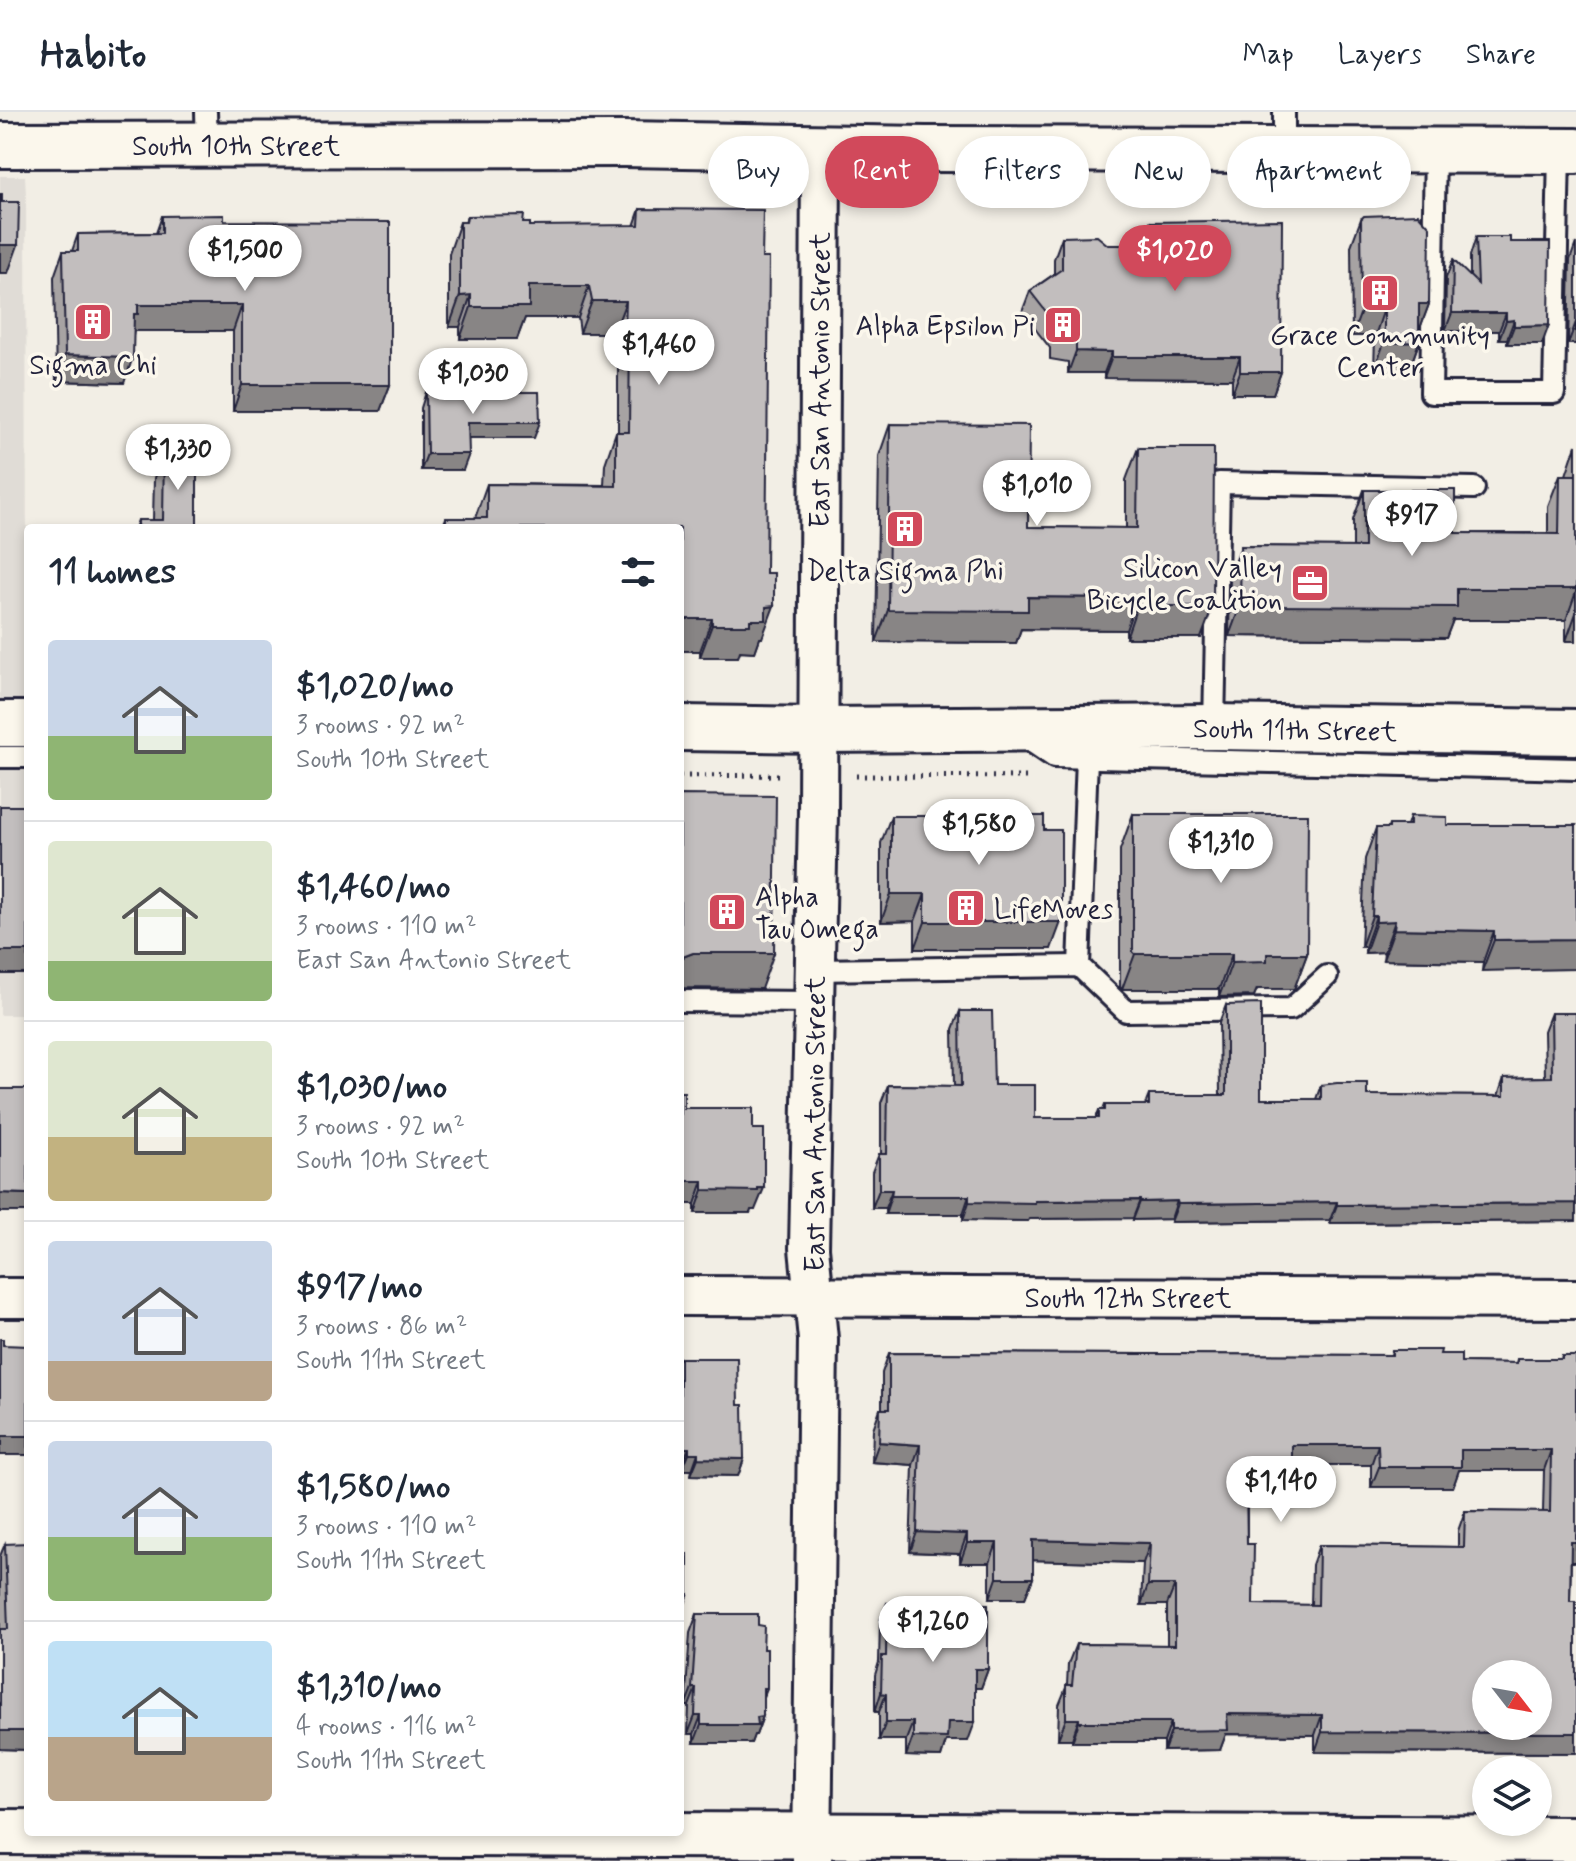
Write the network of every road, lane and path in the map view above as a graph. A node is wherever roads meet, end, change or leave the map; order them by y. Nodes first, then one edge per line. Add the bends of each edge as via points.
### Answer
1 (206, 129) edge
2 (1284, 130) edge
3 (0, 145) edge
4 (821, 147) junction
5 (1435, 149) junction
6 (1568, 151) edge
7 (1474, 488) dead end
8 (0, 724) edge
9 (24, 724) edge
10 (1214, 727) junction
11 (684, 728) edge
12 (818, 730) junction
13 (1014, 730) junction
14 (1576, 732) edge
15 (0, 757) edge
16 (24, 757) edge
17 (1054, 757) junction
18 (1087, 758) junction
19 (1576, 769) edge
20 (758, 775) dead end
21 (684, 776) edge
22 (877, 776) dead end
23 (1079, 966) junction
24 (1327, 976) dead end
25 (814, 986) junction
26 (684, 1001) edge
27 (814, 1295) junction
28 (684, 1296) edge
29 (0, 1298) edge
30 (24, 1298) edge
31 (1576, 1299) edge
32 (0, 1832) edge
33 (24, 1833) edge
34 (191, 1836) edge
35 (1576, 1839) edge
36 (812, 1849) edge

1 - 3 main road, South 10th Street
1 - 4 main road, South 10th Street
2 - 4 main road, South 10th Street
2 - 5 main road, South 10th Street
4 - 12 street, East San Antonio Street
5 - 6 main road, South 10th Street
5 - 6 lane via 1431,393 1554,393
7 - 10 lane via 1219,483
8 - 9 main road
10 - 13 main road, South 11th Street
10 - 14 main road, South 11th Street
11 - 12 main road, South 11th Street
12 - 13 main road, South 11th Street
12 - 25 street, East San Antonio Street
13 - 17 lane
15 - 16 lane
17 - 18 lane, South 11th Street
17 - 22 path via 1035,777
18 - 19 lane, South 11th Street
18 - 23 lane
20 - 21 path
23 - 24 lane via 1126,1011 1291,1009
23 - 25 lane
25 - 26 lane
25 - 27 street, East San Antonio Street via 809,1248
27 - 28 street, South 12th Street
27 - 31 street, South 12th Street
27 - 36 street, East San Antonio Street via 818,1339
29 - 30 street
32 - 33 main road
34 - 36 main road
35 - 36 main road

